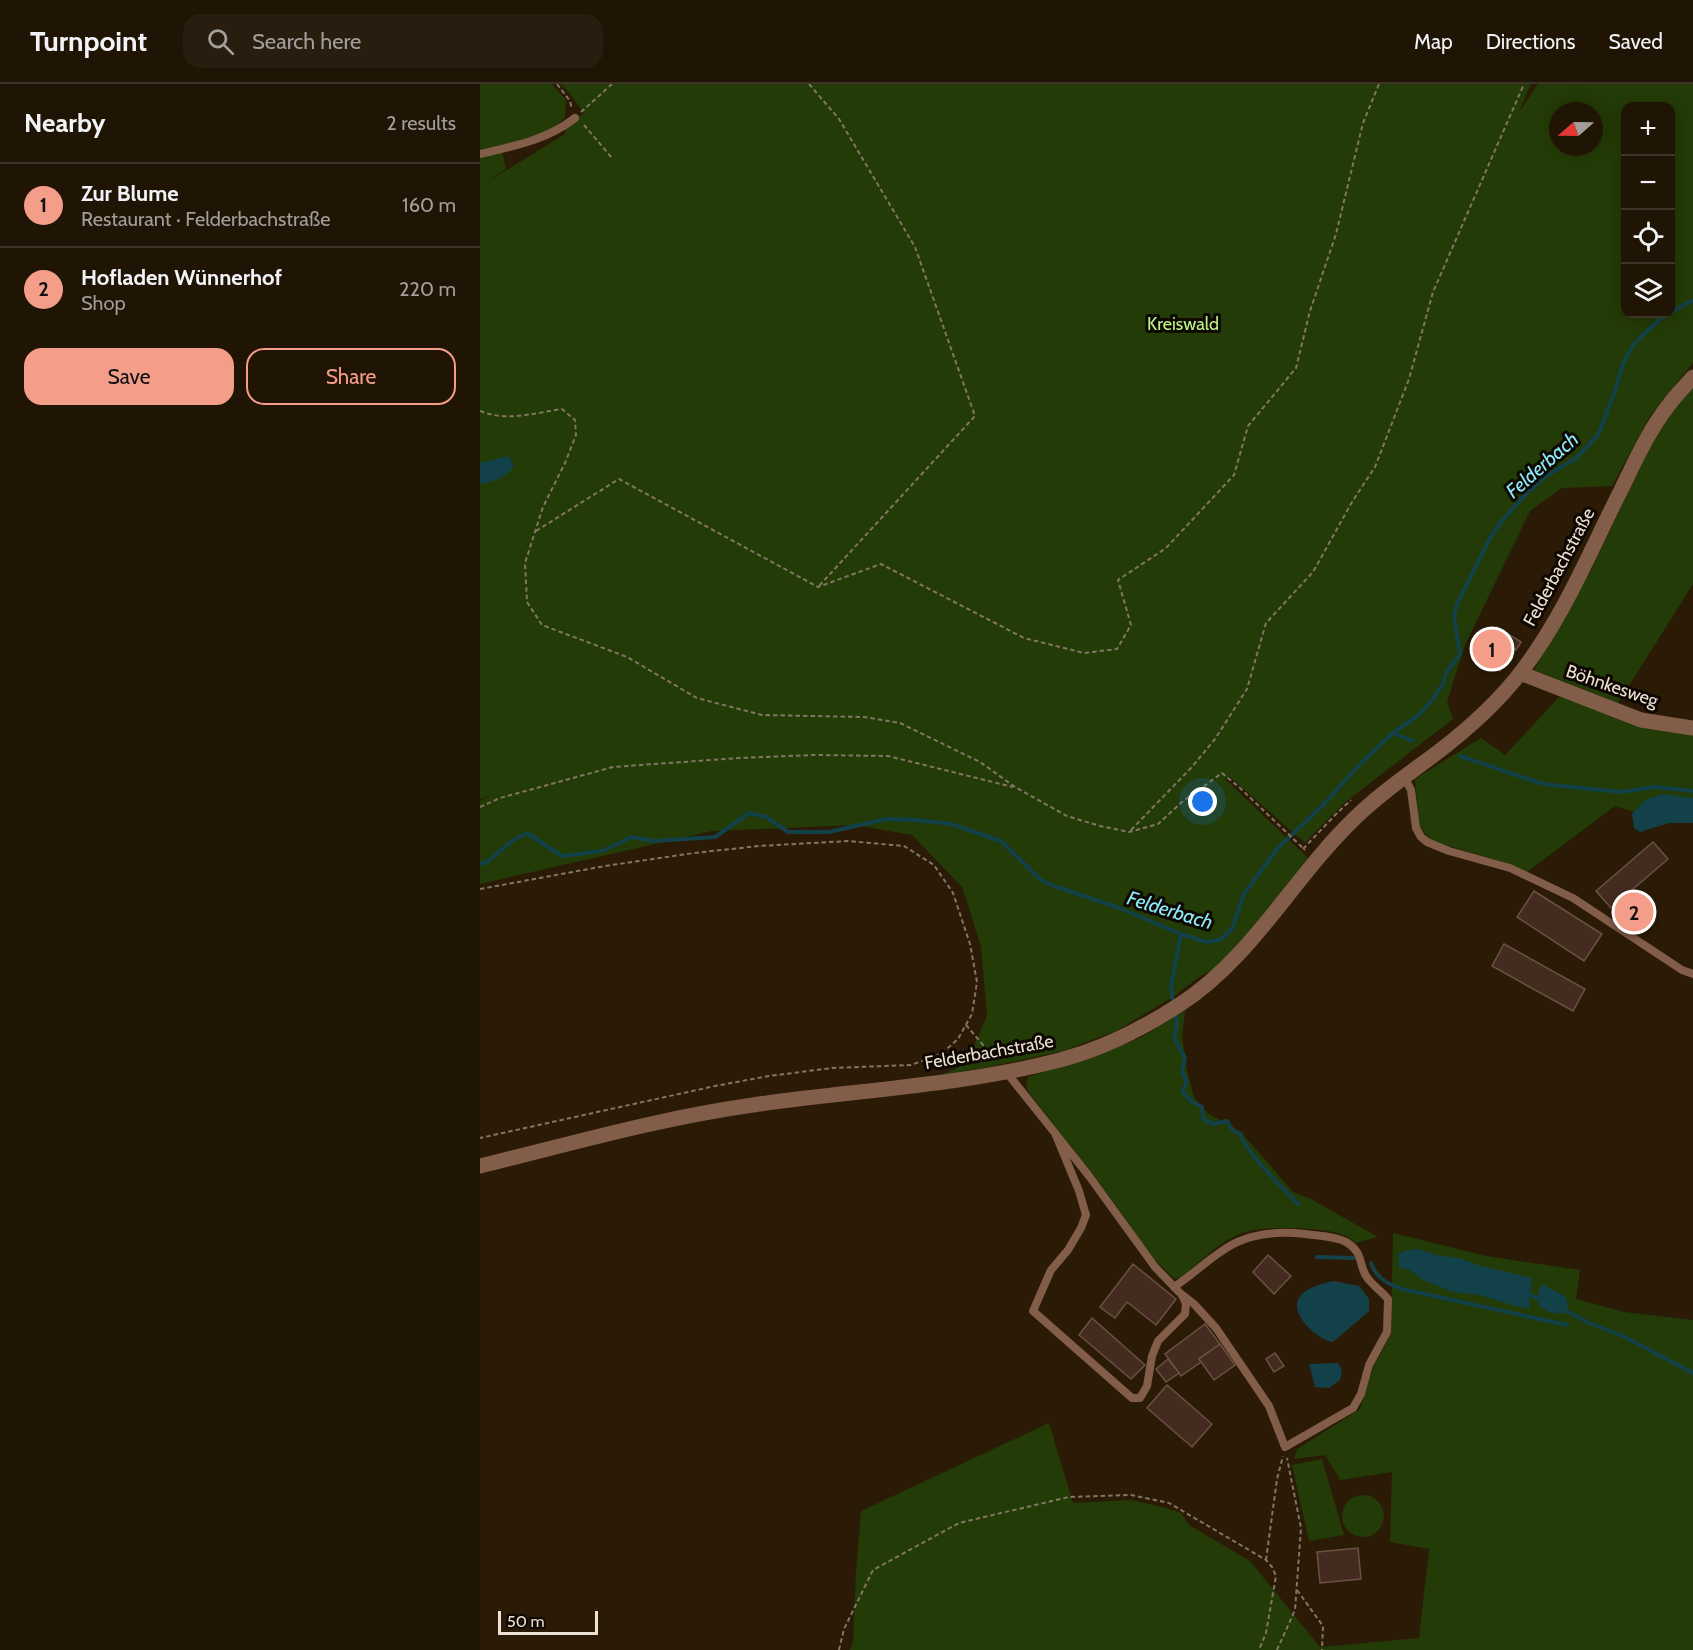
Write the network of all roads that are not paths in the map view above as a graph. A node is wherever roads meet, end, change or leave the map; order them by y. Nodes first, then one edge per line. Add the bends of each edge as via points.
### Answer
1 (574, 118) road end
2 (480, 154) edge
3 (1693, 377) edge
4 (1520, 673) junction
5 (1693, 728) edge
6 (1404, 777) junction
7 (1693, 974) edge
8 (1006, 1071) junction
9 (1055, 1133) junction
10 (480, 1166) edge
11 (1174, 1287) junction
12 (1182, 1295) junction

1 - 2 lane via 537,140
3 - 4 street, Felderbachstraße via 1666,407 1636,459 1577,583
4 - 5 street, Böhnkesweg via 1641,720
4 - 6 street, Felderbachstraße via 1466,729
6 - 7 lane via 1411,790 1416,828 1427,842 1510,868 1573,898
6 - 8 street, Felderbachstraße via 1354,818 1254,938 1223,971 1181,1004 1123,1037 1062,1059
8 - 9 lane
8 - 10 street, Felderbachstraße via 748,1106 611,1133
9 - 11 lane
9 - 12 lane via 1086,1215 1068,1250 1051,1270 1033,1311 1132,1398 1140,1398 1147,1386 1158,1341 1185,1314
11 - 12 lane
11 - 12 lane via 1223,1250 1256,1235 1325,1237 1345,1242 1361,1257 1368,1279 1388,1299 1387,1332 1353,1408 1285,1447 1269,1406 1216,1328

